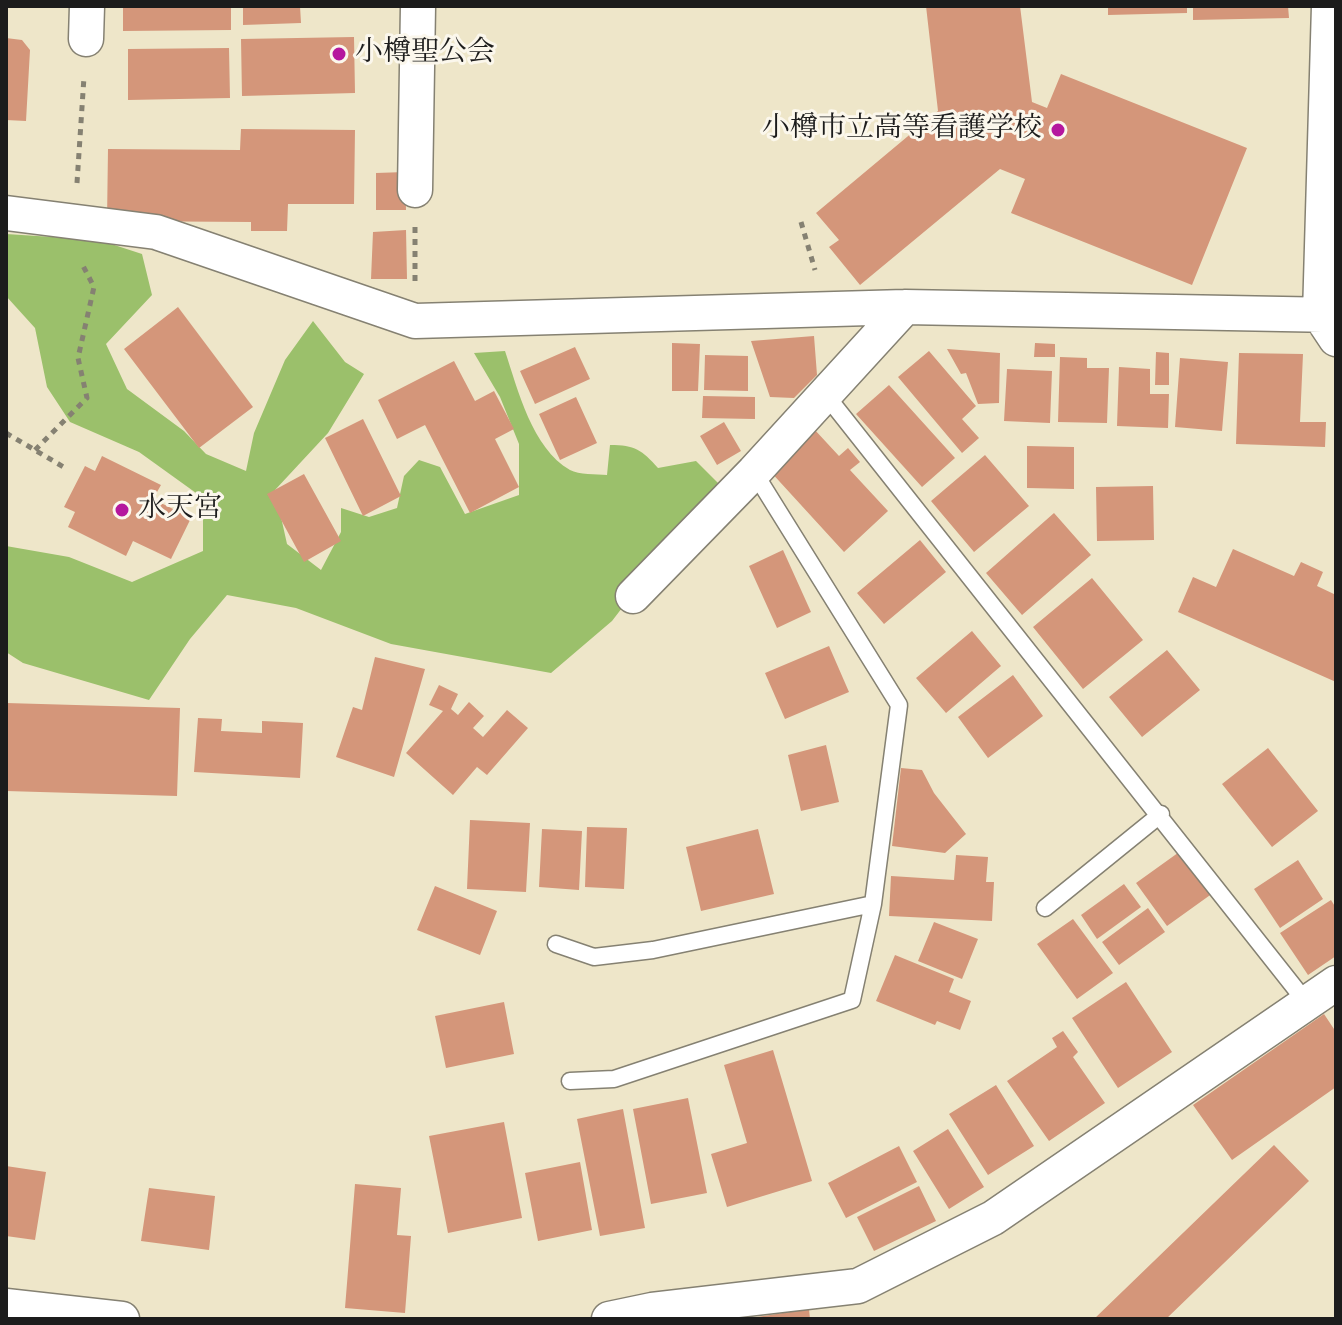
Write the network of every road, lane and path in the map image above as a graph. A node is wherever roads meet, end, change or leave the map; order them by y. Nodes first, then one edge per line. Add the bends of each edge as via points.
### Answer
1 (418, 6) edge
2 (1329, 6) edge
3 (86, 22) edge
4 (415, 190) joint
5 (6, 213) edge
6 (60, 218) junction
7 (801, 222) dead end
8 (415, 294) dead end
9 (905, 307) junction
10 (826, 309) junction
11 (1331, 323) edge
12 (825, 394) junction
13 (6, 433) edge
14 (35, 450) junction
15 (67, 469) dead end
16 (754, 472) junction
17 (633, 596) dead end
18 (1161, 814) junction
19 (873, 904) junction
20 (1045, 908) dead end
21 (556, 944) dead end
22 (1336, 983) edge
23 (1306, 1002) junction
24 (570, 1081) dead end
25 (6, 1306) edge
26 (122, 1319) edge
27 (609, 1319) edge

1 - 4 street
2 - 11 street
3 - 6 path
4 - 8 path
5 - 6 street
6 - 10 street via 156,232 415,321 445,314
6 - 14 path via 94,287 78,358 87,398
7 - 10 path
9 - 10 street
9 - 11 street
9 - 12 street
12 - 16 street
12 - 18 lane
13 - 14 path
14 - 15 path
16 - 17 street
16 - 19 lane via 899,705
18 - 20 lane
18 - 23 lane
19 - 21 lane via 653,950 594,957
19 - 24 lane via 852,1000 614,1079
22 - 23 street
23 - 27 street via 993,1218 858,1286
25 - 26 street

